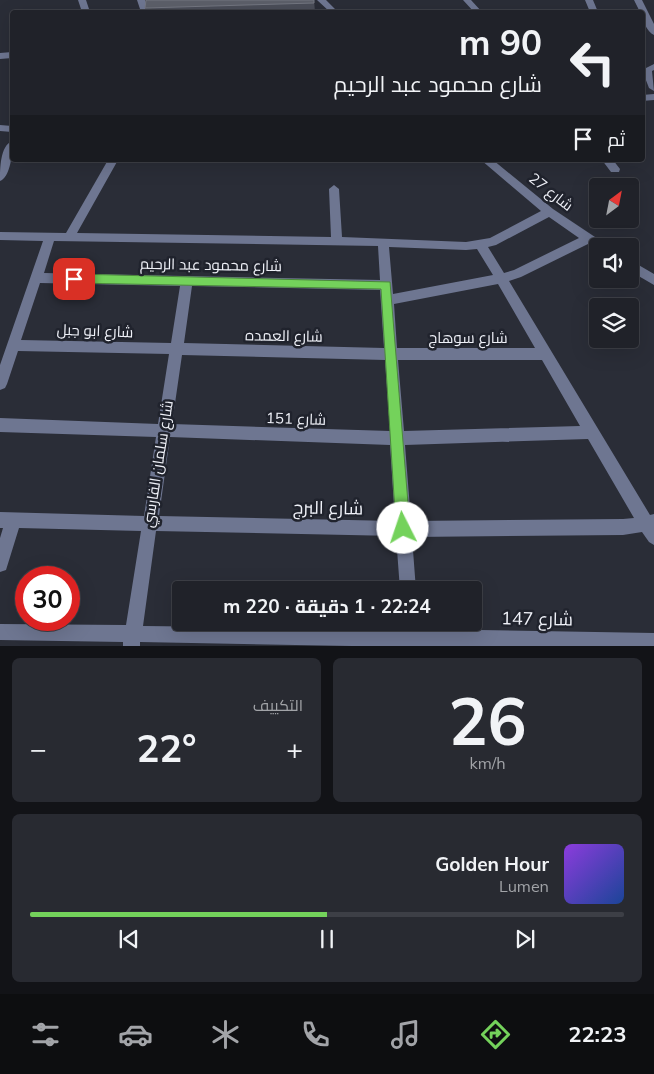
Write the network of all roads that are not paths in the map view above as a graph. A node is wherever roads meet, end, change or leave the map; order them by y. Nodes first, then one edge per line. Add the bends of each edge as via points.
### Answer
1 (321, 0) edge
2 (468, 0) edge
3 (332, 10) edge
4 (476, 10) edge
5 (645, 14) edge
6 (654, 32) edge
7 (654, 67) edge
8 (654, 88) edge
9 (10, 150) edge
10 (112, 162) edge
11 (488, 162) edge
12 (609, 162) edge
13 (615, 169) dead end
14 (0, 178) edge
15 (334, 189) dead end
16 (549, 212) junction
17 (0, 236) edge
18 (50, 236) junction
19 (69, 237) junction
20 (588, 239) joint
21 (337, 241) junction
22 (383, 242) junction
23 (481, 245) junction
24 (639, 271) edge
25 (36, 278) junction
26 (502, 278) junction
27 (654, 280) edge
28 (187, 281) junction
29 (386, 285) junction
30 (387, 300) junction
31 (13, 345) junction
32 (176, 350) junction
33 (391, 354) junction
34 (545, 354) junction
35 (0, 384) edge
36 (0, 425) edge
37 (164, 431) junction
38 (592, 432) junction
39 (397, 438) junction
40 (7, 521) edge
41 (149, 522) junction
42 (651, 527) edge
43 (403, 528) junction
44 (0, 564) edge
45 (407, 581) edge
46 (0, 632) edge
47 (411, 635) edge
48 (131, 641) edge
49 (311, 641) edge
50 (654, 641) edge

1 - 3 street
2 - 4 street
5 - 6 street
7 - 8 street via 647,70
9 - 14 street
10 - 19 street
11 - 16 street, شارع 27
12 - 13 street
15 - 21 street
16 - 20 street, شارع 27
16 - 23 street via 502,238
17 - 18 street
18 - 19 street
18 - 25 street
19 - 21 street
20 - 26 street via 517,274
21 - 22 street
22 - 23 street
22 - 29 street
23 - 26 street
24 - 27 street
25 - 28 street, شارع محمود عبد الرحيم
25 - 31 street
26 - 30 street
26 - 34 street
28 - 29 street, شارع محمود عبد الرحيم
28 - 32 street, شارع سلمان الفارسي
29 - 30 street
30 - 33 street
31 - 32 street, شارع ابو جبل
31 - 35 street
32 - 33 street, شارع العمده
32 - 37 street, شارع سلمان الفارسي
33 - 34 street, شارع سوهاج
33 - 39 street
34 - 38 street
36 - 37 street, شارع 151
37 - 39 street, شارع 151
37 - 41 street, شارع سلمان الفارسي
38 - 39 street, شارع 151
38 - 42 street
39 - 43 street
40 - 41 street, شارع البرج
40 - 44 street
41 - 43 street, شارع البرج
41 - 48 street, شارع سلمان الفارسي
42 - 43 street, شارع البرج
43 - 45 street
46 - 48 street, شارع 147
47 - 49 street, شارع 147
47 - 50 street, شارع 147
48 - 49 street, شارع 147

